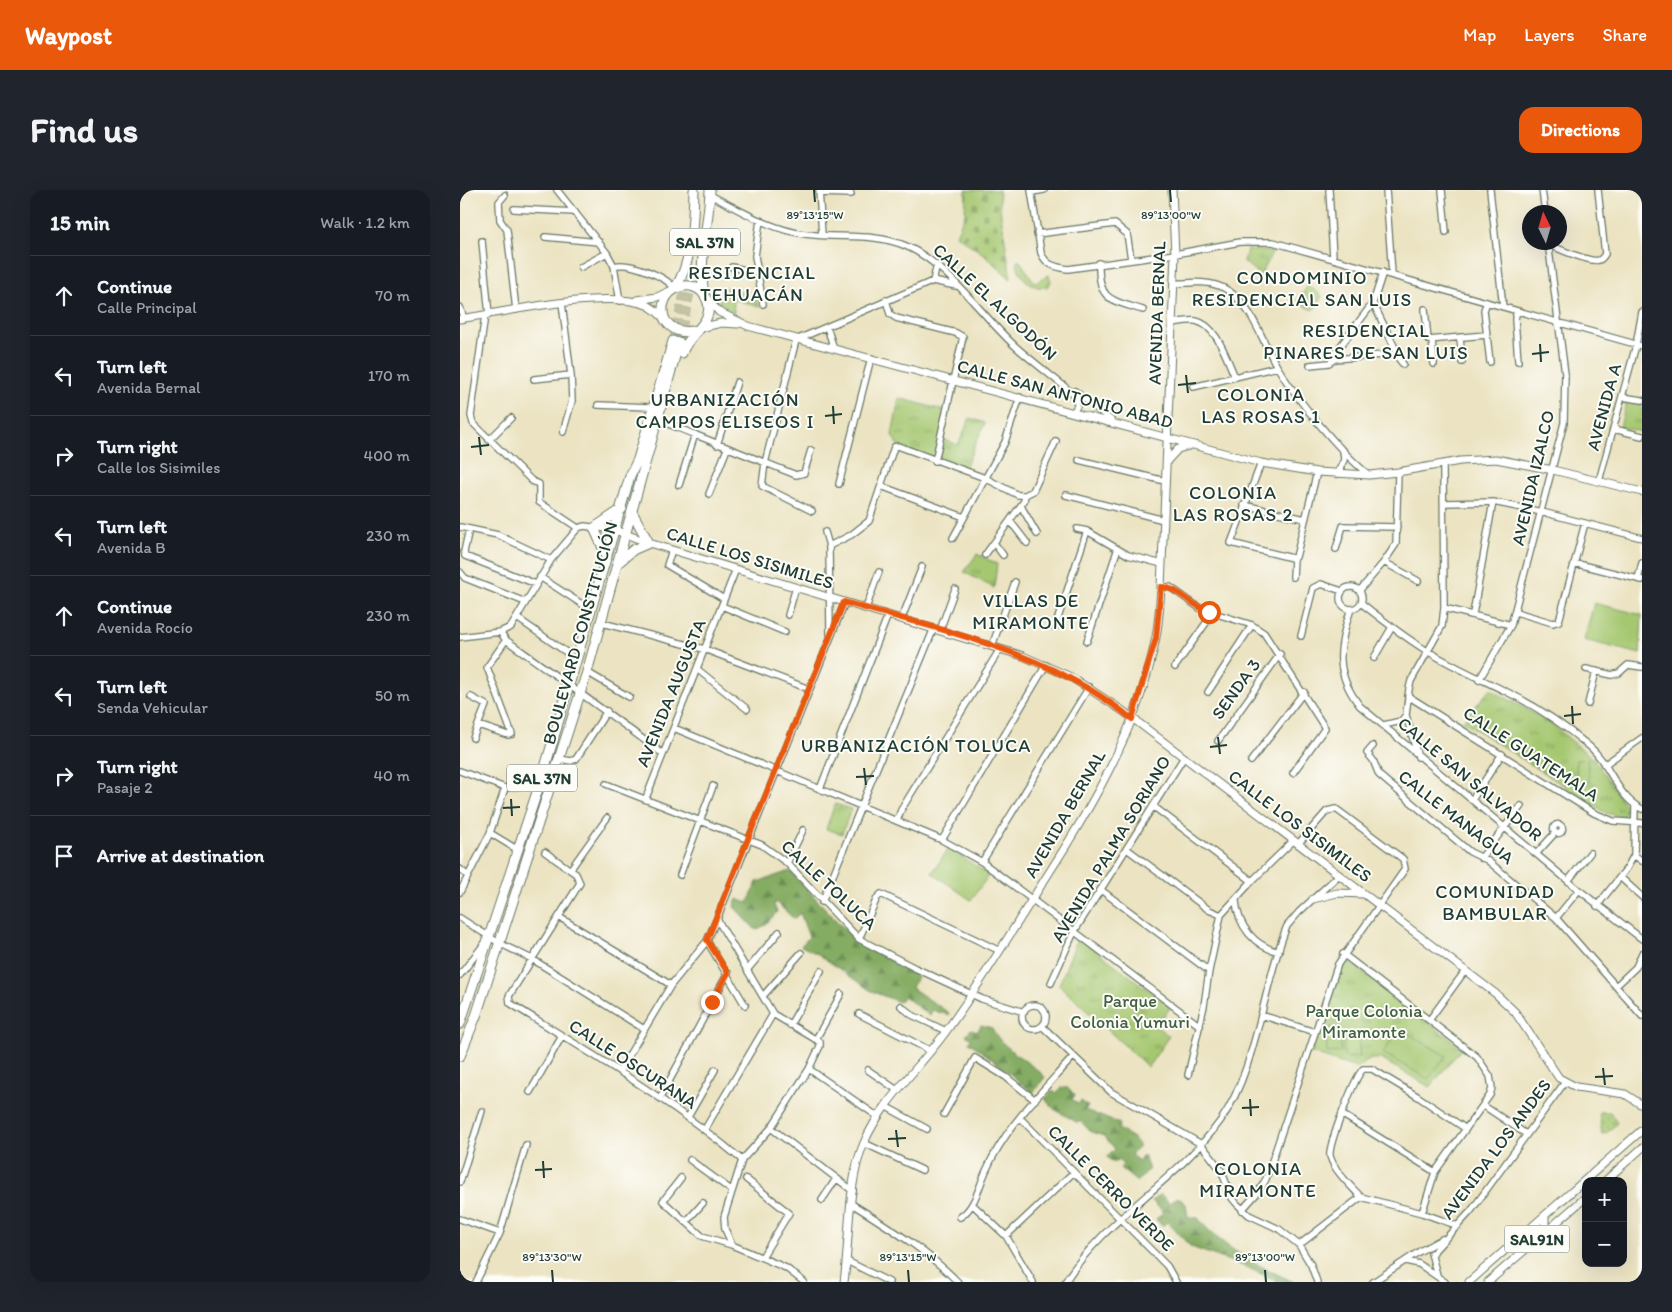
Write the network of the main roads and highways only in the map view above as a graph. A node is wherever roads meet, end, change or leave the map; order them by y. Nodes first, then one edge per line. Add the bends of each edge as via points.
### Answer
1 (694, 190) edge
2 (700, 190) edge
3 (1172, 190) edge
4 (709, 192) edge
5 (674, 289) junction
6 (705, 296) junction
7 (623, 301) junction
8 (462, 319) edge
9 (666, 321) junction
10 (748, 326) junction
11 (697, 329) junction
12 (1167, 436) junction
13 (1196, 444) junction
14 (1166, 464) junction
15 (643, 475) junction
16 (630, 476) junction
17 (1642, 492) edge
18 (622, 509) junction
19 (632, 512) junction
20 (615, 530) junction
21 (625, 533) junction
22 (649, 543) junction
23 (607, 557) junction
24 (618, 562) junction
25 (1132, 719) junction
26 (1364, 894) junction
27 (1314, 899) road end
28 (460, 1024) edge
29 (460, 1056) edge
30 (1642, 1105) edge
31 (1642, 1130) edge
32 (1642, 1148) edge
33 (1609, 1177) edge
34 (1582, 1200) edge
35 (1545, 1216) junction
36 (1526, 1248) junction
37 (844, 1282) edge
38 (1469, 1282) edge
39 (1488, 1282) edge

1 - 5 highway, SAL 37N via 691,235 684,271
2 - 4 highway, SAL 37N via 691,276
3 - 12 main road, AVENIDA BERNAL via 1175,254
4 - 6 highway, SAL 37N via 702,264
5 - 6 highway via 688,286
5 - 7 main road via 657,298
5 - 9 highway, SAL 37N via 663,303
6 - 10 main road, CALLE SAN ANTONIO ABAD via 719,312
6 - 11 highway, SAL 37N via 708,316
7 - 8 main road via 562,303
7 - 9 main road via 650,306
9 - 11 highway via 680,331
9 - 16 highway, BOULEVARD CONSTITUCIÓN / SAL 37N via 668,342
10 - 11 main road, CALLE SAN ANTONIO ABAD via 721,323
10 - 12 main road, CALLE SAN ANTONIO ABAD
11 - 15 highway, BOULEVARD CONSTITUCIÓN / SAL 37N via 684,346
12 - 13 main road, CALLE SAN ANTONIO ABAD
12 - 14 main road, AVENIDA BERNAL
13 - 14 main road via 1178,449
13 - 17 main road, CALLE SAN ANTONIO ABAD via 1261,463 1337,474 1369,475 1496,459
14 - 25 main road, AVENIDA BERNAL via 1156,638
15 - 16 highway, BOULEVARD CONSTITUCIÓN / SAL 37N via 676,342
15 - 19 highway, BOULEVARD CONSTITUCIÓN / SAL 37N
16 - 18 highway, BOULEVARD CONSTITUCIÓN / SAL 37N
18 - 20 highway, BOULEVARD CONSTITUCIÓN / SAL 37N
18 - 23 highway via 594,528
19 - 21 highway, BOULEVARD CONSTITUCIÓN / SAL 37N
19 - 22 highway
20 - 21 main road, CALLE LOS SISIMILES
20 - 23 highway, BOULEVARD CONSTITUCIÓN / SAL 37N
21 - 22 main road, CALLE LOS SISIMILES
21 - 24 highway, BOULEVARD CONSTITUCIÓN / SAL 37N
22 - 24 highway
22 - 25 main road, CALLE LOS SISIMILES via 902,618 1046,665 1088,687
23 - 28 highway, BOULEVARD CONSTITUCIÓN / SAL 37N via 540,783
24 - 29 highway, BOULEVARD CONSTITUCIÓN / SAL 37N via 560,758
25 - 26 main road, CALLE LOS SISIMILES
25 - 37 main road, AVENIDA BERNAL via 1106,780 1000,952 946,1031 877,1116 856,1167
26 - 27 main road via 1337,893
26 - 30 main road, CALLE LOS SISIMILES via 1496,994 1515,1012 1553,1071 1565,1082 1576,1087 1625,1094
31 - 35 main road, SAL91N
32 - 33 main road
34 - 36 main road, SAL91N
35 - 36 main road via 1545,1225 1528,1240
35 - 38 main road, SAL91N
36 - 39 main road, SAL91N

